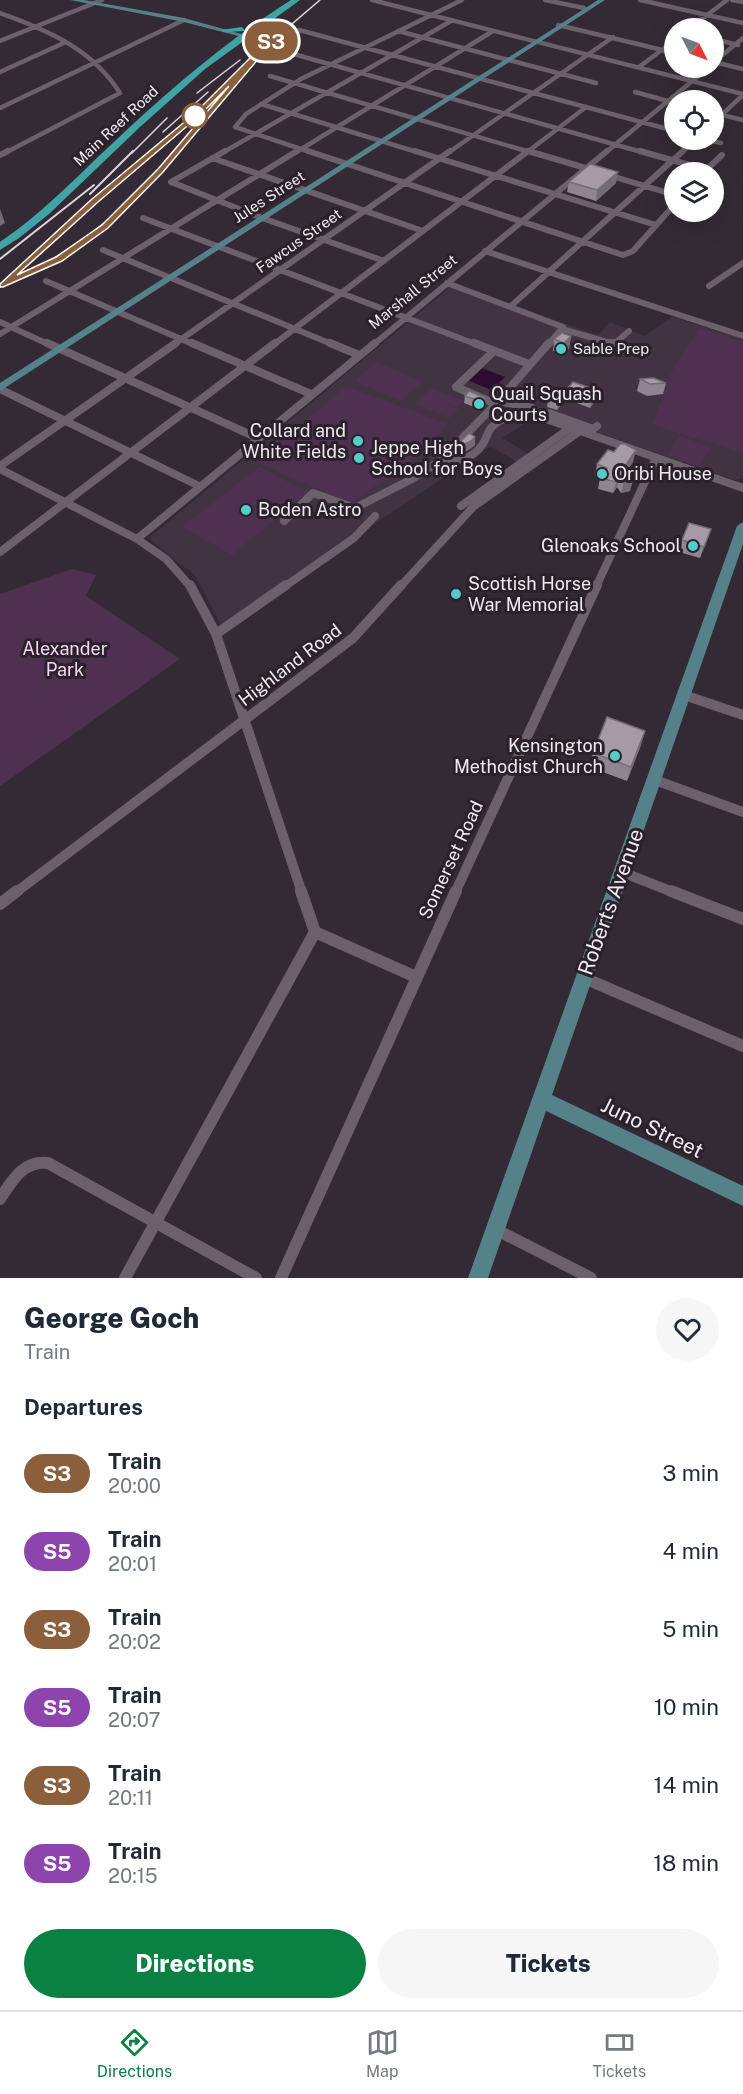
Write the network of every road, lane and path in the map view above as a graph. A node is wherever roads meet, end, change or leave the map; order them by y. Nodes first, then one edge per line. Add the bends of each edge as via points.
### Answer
1 (73, 0) edge
2 (102, 0) edge
3 (288, 0) edge
4 (296, 0) edge
5 (372, 0) edge
6 (460, 0) edge
7 (545, 0) edge
8 (595, 0) edge
9 (602, 0) edge
10 (640, 0) edge
11 (667, 0) edge
12 (727, 0) edge
13 (732, 0) edge
14 (743, 2) edge
15 (92, 4) junction
16 (660, 4) junction
17 (584, 8) junction
18 (0, 13) edge
19 (430, 15) junction
20 (707, 15) junction
21 (703, 18) edge
22 (184, 20) junction
23 (451, 21) junction
24 (743, 23) edge
25 (38, 26) junction
26 (557, 27) junction
27 (222, 30) junction
28 (299, 30) dead end
29 (398, 31) junction
30 (493, 31) junction
31 (240, 33) junction
32 (422, 37) junction
33 (613, 37) junction
34 (743, 38) edge
35 (0, 41) edge
36 (229, 41) junction
37 (724, 41) edge
38 (66, 42) junction
39 (534, 42) junction
40 (736, 44) junction
41 (743, 46) edge
42 (364, 47) junction
43 (465, 48) junction
44 (662, 50) joint
45 (223, 51) junction
46 (290, 53) dead end
47 (392, 54) junction
48 (588, 54) junction
49 (724, 54) edge
50 (508, 59) junction
51 (98, 62) junction
52 (329, 64) junction
53 (724, 64) edge
54 (437, 66) junction
55 (639, 67) junction
56 (743, 69) edge
57 (0, 72) edge
58 (359, 72) junction
59 (562, 73) junction
60 (270, 76) dead end
61 (479, 78) junction
62 (696, 78) edge
63 (692, 81) junction
64 (597, 82) dead end
65 (295, 83) junction
66 (405, 86) junction
67 (680, 90) edge
68 (326, 92) junction
69 (534, 93) junction
70 (635, 93) dead end
71 (743, 95) edge
72 (448, 98) junction
73 (664, 99) edge
74 (664, 103) edge
75 (261, 104) junction
76 (372, 105) junction
77 (586, 107) junction
78 (0, 108) edge
79 (290, 112) junction
80 (505, 113) junction
81 (724, 113) edge
82 (724, 115) edge
83 (417, 118) junction
84 (743, 120) edge
85 (642, 122) junction
86 (337, 127) junction
87 (558, 128) junction
88 (664, 128) edge
89 (252, 135) junction
90 (473, 135) junction
91 (381, 141) junction
92 (614, 144) junction
93 (300, 150) junction
94 (683, 150) edge
95 (527, 151) junction
96 (722, 155) dead end
97 (0, 156) edge
98 (212, 158) junction
99 (440, 159) junction
100 (671, 160) junction
101 (677, 162) edge
102 (715, 162) edge
103 (344, 165) junction
104 (585, 168) junction
105 (260, 174) junction
106 (495, 176) junction
107 (403, 184) junction
108 (644, 185) junction
109 (306, 190) junction
110 (664, 191) edge
111 (554, 194) junction
112 (217, 201) junction
113 (460, 202) junction
114 (365, 210) junction
115 (613, 212) junction
116 (664, 216) edge
117 (143, 218) dead end
118 (262, 218) junction
119 (520, 222) junction
120 (30, 224) junction
121 (656, 225) junction
122 (172, 229) junction
123 (423, 231) junction
124 (324, 240) junction
125 (0, 241) edge
126 (581, 242) junction
127 (0, 247) edge
128 (217, 247) junction
129 (103, 250) dead end
130 (485, 251) junction
131 (123, 259) junction
132 (384, 261) junction
133 (743, 263) edge
134 (280, 270) junction
135 (548, 272) junction
136 (171, 278) junction
137 (46, 280) dead end
138 (447, 283) junction
139 (709, 286) dead end
140 (70, 291) junction
141 (341, 293) junction
142 (234, 303) junction
143 (511, 306) junction
144 (119, 312) junction
145 (404, 317) junction
146 (0, 322) edge
147 (743, 325) edge
148 (12, 327) junction
149 (295, 329) junction
150 (562, 329) junction
151 (629, 331) dead end
152 (0, 334) edge
153 (740, 335) edge
154 (182, 340) junction
155 (60, 349) junction
156 (494, 351) junction
157 (358, 355) junction
158 (529, 364) junction
159 (244, 366) junction
160 (127, 378) junction
161 (0, 389) edge
162 (311, 394) junction
163 (497, 402) junction
164 (190, 407) junction
165 (535, 411) junction
166 (67, 421) junction
167 (597, 426) dead end
168 (575, 430) junction
169 (258, 438) junction
170 (129, 453) junction
171 (446, 458) junction
172 (656, 458) junction
173 (0, 467) edge
174 (199, 486) junction
175 (743, 488) edge
176 (64, 504) junction
177 (461, 506) dead end
178 (375, 516) dead end
179 (284, 520) dead end
180 (743, 526) edge
181 (137, 539) junction
182 (0, 552) edge
183 (738, 556) edge
184 (216, 634) junction
185 (684, 695) junction
186 (743, 716) edge
187 (245, 718) junction
188 (655, 780) junction
189 (743, 812) edge
190 (622, 872) junction
191 (0, 904) edge
192 (743, 919) edge
193 (315, 932) junction
194 (416, 977) junction
195 (584, 978) junction
196 (743, 1046) edge
197 (541, 1100) junction
198 (743, 1196) edge
199 (0, 1199) edge
200 (156, 1222) junction
201 (495, 1229) junction
202 (125, 1278) edge
203 (256, 1278) edge
204 (281, 1278) edge
205 (478, 1278) edge
206 (591, 1278) edge

1 - 15 main road
2 - 15 street
3 - 31 main road, Main Reef Road
4 - 31 main road, Main Reef Road
5 - 19 street
6 - 19 street
7 - 17 street
8 - 17 main road, Jules Street
9 - 26 main road, Jules Street
10 - 16 street
11 - 16 street
12 - 20 street
13 - 14 street
15 - 22 main road
15 - 25 street
16 - 20 street
17 - 26 main road, Jules Street
18 - 25 street
19 - 23 street
19 - 29 street
20 - 21 street
20 - 24 street
22 - 27 main road
22 - 51 street
23 - 30 street
23 - 32 street
25 - 35 street
25 - 38 street
26 - 33 street
26 - 39 main road, Jules Street
27 - 31 main road
27 - 36 main road
28 - 42 street
29 - 32 street
29 - 42 street
30 - 39 street
30 - 43 street
31 - 36 main road, Main Reef Road
31 - 45 main road, Main Reef Road
32 - 43 street
32 - 47 street
33 - 44 street
33 - 48 street, Fawcus Street
34 - 40 street
36 - 45 main road, Main Reef Road
37 - 40 street
38 - 51 street
38 - 57 street
39 - 48 street
39 - 50 main road, Jules Street
40 - 41 street
40 - 49 street
42 - 47 street
42 - 52 street
43 - 50 street
43 - 54 street
44 - 55 street
45 - 120 main road, Main Reef Road
46 - 52 street
47 - 54 street
47 - 58 street
48 - 55 street
48 - 59 street, Fawcus Street
50 - 59 street
50 - 61 main road, Jules Street
51 - 78 street
51 - 97 street via 120,95
52 - 58 street
52 - 65 street
53 - 56 street
54 - 61 street
54 - 66 street
55 - 63 street
58 - 66 street
58 - 68 street
59 - 64 street
59 - 69 street, Fawcus Street
60 - 65 street
61 - 69 street
61 - 72 main road, Jules Street
62 - 63 street, Marshall Street
63 - 67 street, Marshall Street
63 - 71 street
65 - 68 street
65 - 75 street
66 - 72 street
66 - 76 street
68 - 76 street
68 - 79 street
69 - 77 street
69 - 80 street, Fawcus Street
70 - 73 street
71 - 81 street
72 - 80 street
72 - 83 main road, Jules Street
74 - 85 street, Marshall Street
75 - 79 street
75 - 89 street via 235,124 236,129
76 - 83 street
76 - 86 street
77 - 85 street
77 - 87 street
79 - 86 street
79 - 89 street
80 - 87 street
80 - 90 street, Fawcus Street
82 - 84 street
83 - 90 street
83 - 91 main road, Jules Street
85 - 88 street
85 - 92 street, Marshall Street
86 - 91 street
86 - 93 street
87 - 92 street
87 - 95 street
89 - 93 street
89 - 98 street
90 - 95 street
90 - 99 street, Fawcus Street
91 - 99 street
91 - 103 main road, Jules Street
92 - 100 street
92 - 104 street, Marshall Street
93 - 103 street
93 - 105 street
94 - 100 street
95 - 104 street
95 - 106 street
96 - 102 street
98 - 105 street
98 - 112 street via 171,182
99 - 106 street
99 - 107 street, Fawcus Street
100 - 101 street
100 - 108 street
103 - 107 street
103 - 109 main road, Jules Street
104 - 108 street
104 - 111 street, Marshall Street
105 - 109 street
105 - 112 street
106 - 111 street
106 - 113 street
107 - 113 street
107 - 114 street, Fawcus Street
108 - 110 street
108 - 115 street
109 - 114 street
109 - 118 main road, Jules Street
111 - 115 street
111 - 119 street, Marshall Street
112 - 118 street
112 - 122 street
113 - 119 street
113 - 123 street
114 - 123 street
114 - 124 street, Fawcus Street
115 - 121 street
115 - 126 street
116 - 121 street
117 - 122 street
118 - 124 street
118 - 128 main road, Jules Street
119 - 126 street
119 - 130 street, Marshall Street
120 - 125 main road, Main Reef Road
120 - 127 main road, Main Reef Road
121 - 126 street via 633,251 623,255
122 - 128 street
122 - 131 street
123 - 132 street
124 - 132 street
124 - 134 street, Fawcus Street
126 - 135 street
128 - 134 street
128 - 136 main road, Jules Street
129 - 131 street
130 - 135 street
130 - 138 street, Marshall Street
131 - 136 street
131 - 140 street
132 - 141 street
133 - 139 street
134 - 141 street
134 - 142 street, Fawcus Street
135 - 143 street
135 - 153 street
136 - 142 street
136 - 144 main road, Jules Street
137 - 140 street
138 - 143 street
138 - 145 street, Marshall Street
140 - 144 street
140 - 148 street
141 - 145 street
141 - 149 street
142 - 149 street
142 - 154 street, Fawcus Street
143 - 150 street
144 - 154 street
144 - 155 main road, Jules Street
145 - 156 street
145 - 157 street, Marshall Street
146 - 148 street
147 - 153 street
148 - 152 street
148 - 155 street
149 - 157 street
149 - 159 street
150 - 151 street via 614,344
150 - 158 street
154 - 159 street
154 - 160 street, Fawcus Street
155 - 160 street
155 - 161 main road, Jules Street
156 - 158 street
156 - 163 street via 456,387
157 - 162 street, Marshall Street
158 - 163 street
159 - 162 street
159 - 164 street
160 - 164 street
160 - 166 street, Fawcus Street
161 - 166 street
162 - 169 street, Marshall Street
163 - 165 street
163 - 171 street via 455,443
164 - 169 street
164 - 170 street
165 - 167 street via 592,429
165 - 168 street
165 - 171 street via 507,417 492,426 471,454 456,461
166 - 170 street
166 - 173 street, Fawcus Street
168 - 172 street
168 - 177 street
168 - 187 street, Highland Road via 473,507 362,631
169 - 174 street, Marshall Street
170 - 174 street
170 - 176 street
171 - 179 street via 354,508 313,493
172 - 175 street
172 - 194 street, Somerset Road
173 - 176 street
174 - 181 street, Marshall Street
176 - 181 street
176 - 182 street
178 - 184 street via 354,538
180 - 183 main road, Roberts Avenue
181 - 184 street via 186,578
183 - 185 main road, Roberts Avenue
184 - 187 street
185 - 186 street
185 - 188 main road, Roberts Avenue
187 - 191 street, Highland Road
187 - 193 street
188 - 189 street
188 - 190 main road, Roberts Avenue
190 - 192 street
190 - 195 main road, Roberts Avenue
193 - 194 street
193 - 200 street
194 - 204 street, Somerset Road
195 - 196 street
195 - 197 main road, Roberts Avenue
197 - 198 main road, Juno Street
197 - 201 main road, Roberts Avenue
199 - 200 street via 16,1176 33,1162 48,1163
200 - 202 street
200 - 203 street
201 - 205 main road, Roberts Avenue
201 - 206 street

